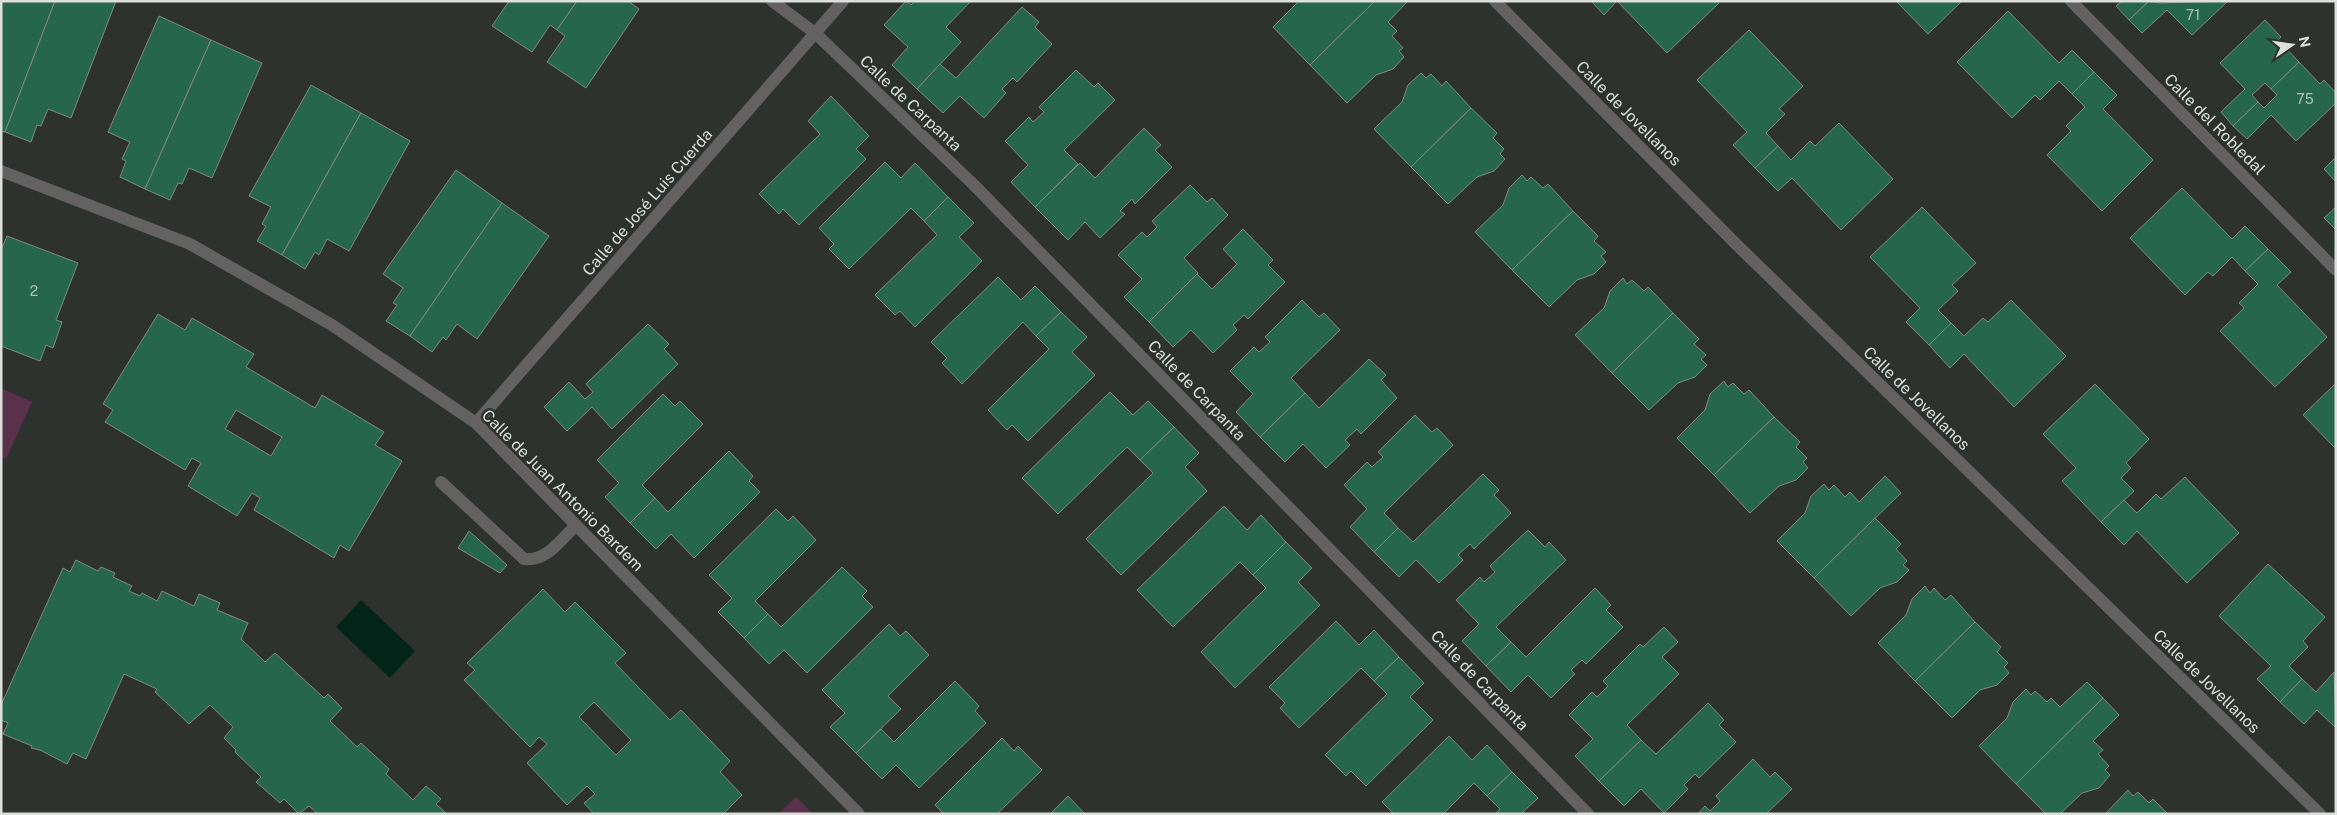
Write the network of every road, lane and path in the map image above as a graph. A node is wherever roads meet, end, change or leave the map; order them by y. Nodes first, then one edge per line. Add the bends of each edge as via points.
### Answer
1 (772, 1) edge
2 (843, 1) edge
3 (1495, 1) edge
4 (2071, 1) edge
5 (815, 33) junction
6 (1, 172) edge
7 (2336, 270) edge
8 (476, 423) junction
9 (441, 482) dead end
10 (576, 525) junction
11 (859, 814) edge
12 (1588, 814) edge
13 (2320, 814) edge

1 - 5 street, Calle de Carpanta
2 - 5 street, Calle de José Luis Cuerda
3 - 13 street, Calle de Jovellanos via 1736,244
4 - 7 street, Calle del Robledal
5 - 8 street, Calle de José Luis Cuerda
5 - 12 street, Calle de Carpanta via 974,186
6 - 8 street, Calle de Juan Antonio Bardem via 190,244 332,324
8 - 10 street, Calle de Juan Antonio Bardem
9 - 10 street via 524,559 535,560 550,552
10 - 11 street, Calle de Juan Antonio Bardem

